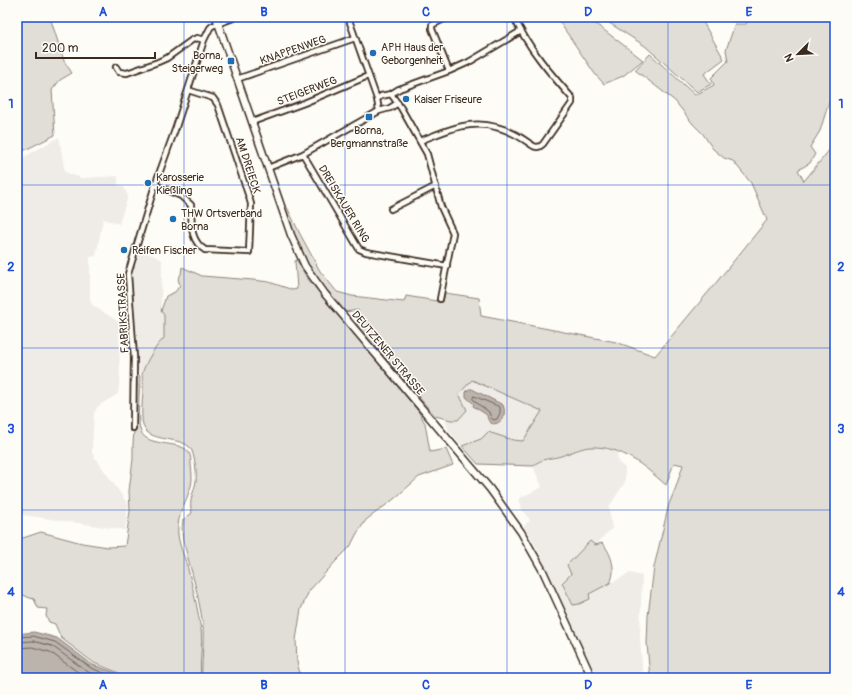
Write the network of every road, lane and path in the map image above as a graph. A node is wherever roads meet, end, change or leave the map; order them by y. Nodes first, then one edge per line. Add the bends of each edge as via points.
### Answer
1 (236, 17) edge
2 (348, 17) edge
3 (448, 17) edge
4 (514, 17) edge
5 (217, 20) edge
6 (521, 31) junction
7 (355, 38) junction
8 (204, 40) junction
9 (116, 67) dead end
10 (449, 71) junction
11 (368, 76) junction
12 (237, 79) junction
13 (188, 90) junction
14 (391, 94) junction
15 (378, 99) junction
16 (398, 103) junction
17 (379, 111) junction
18 (252, 122) junction
19 (420, 141) junction
20 (303, 154) junction
21 (268, 168) junction
22 (155, 185) junction
23 (436, 186) junction
24 (391, 209) dead end
25 (447, 266) junction
26 (440, 299) dead end
27 (133, 428) dead end
28 (592, 678) edge

1 - 5 street
2 - 7 street
3 - 10 street via 432,25 432,29
4 - 6 street
5 - 8 street, FABRIKSTRASSE
5 - 12 main road, DEUTZENER STRASSE
6 - 10 street
6 - 19 street via 542,64 573,100 543,144 535,146 512,132 478,124 454,127
7 - 11 street
7 - 12 street, KNAPPENWEG
8 - 9 street via 192,40 167,58 127,73 119,72
8 - 13 street, FABRIKSTRASSE
10 - 14 street via 398,89
11 - 15 street
11 - 18 street, STEIGERWEG
12 - 18 main road, DEUTZENER STRASSE
13 - 22 street, FABRIKSTRASSE
13 - 22 street, AM DREIECK via 213,98 218,105 251,204 249,252 205,250 199,247 193,233 191,205 181,196
14 - 15 street
14 - 16 street
15 - 17 street
16 - 17 street
16 - 19 street
17 - 20 street
18 - 21 main road, DEUTZENER STRASSE
19 - 23 street via 429,158
20 - 21 street
20 - 25 street, DREISKAUER RING via 359,249
21 - 28 main road, DEUTZENER STRASSE via 294,245 310,274 490,489 521,532 543,571
22 - 27 street, FABRIKSTRASSE via 128,274 134,357
23 - 24 street
23 - 25 street via 441,207 453,233
25 - 26 street

